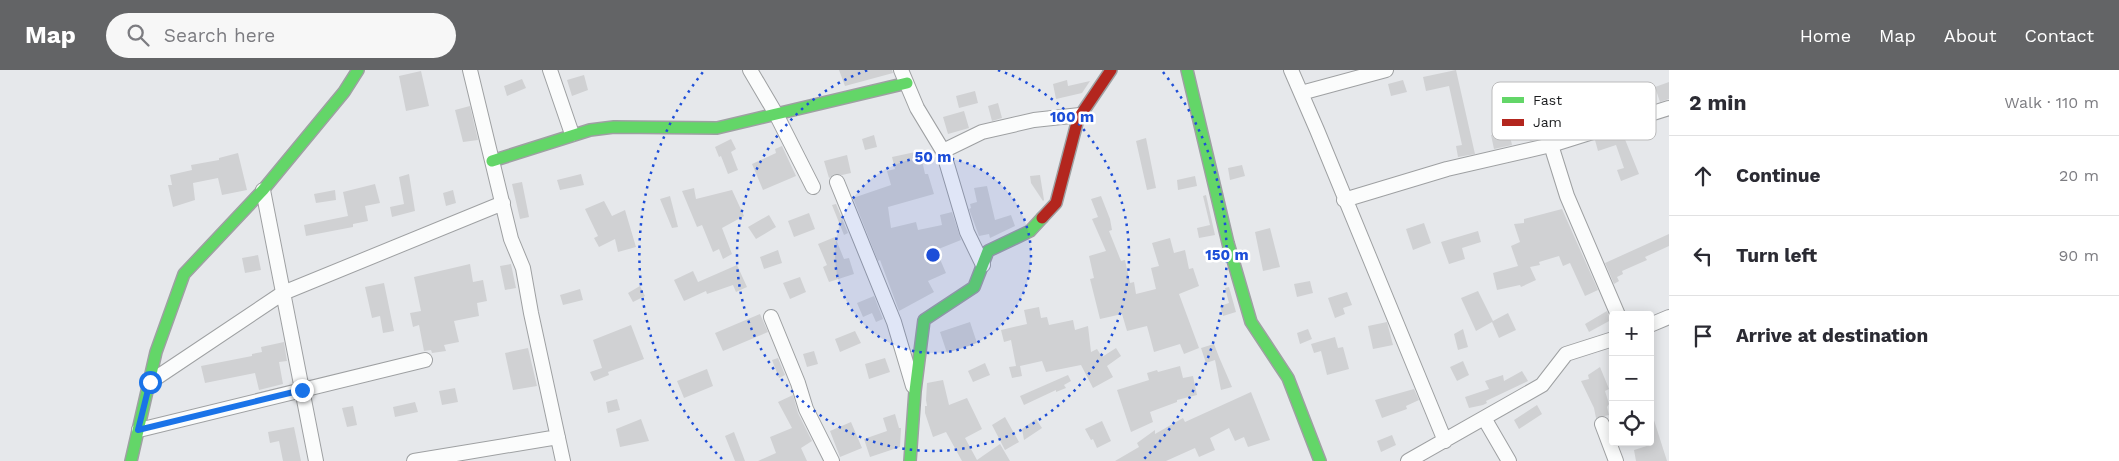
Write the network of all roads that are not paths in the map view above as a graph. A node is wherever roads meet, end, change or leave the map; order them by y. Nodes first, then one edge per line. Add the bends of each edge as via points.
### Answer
1 (358, 70) edge
2 (470, 70) edge
3 (550, 70) edge
4 (750, 70) edge
5 (901, 70) edge
6 (1111, 70) edge
7 (1187, 70) edge
8 (1191, 70) edge
9 (1291, 70) edge
10 (1386, 70) edge
11 (907, 83) junction
12 (1191, 85) junction
13 (1301, 93) junction
14 (1669, 108) edge
15 (1656, 112) edge
16 (776, 114) junction
17 (1080, 115) junction
18 (572, 134) junction
19 (1567, 140) edge
20 (1551, 145) junction
21 (943, 151) junction
22 (492, 161) junction
23 (837, 182) dead end
24 (813, 187) dead end
25 (263, 190) junction
26 (1344, 200) junction
27 (503, 203) junction
28 (982, 265) junction
29 (283, 293) junction
30 (1616, 311) edge
31 (771, 317) dead end
32 (1669, 317) edge
33 (1654, 323) edge
34 (1609, 340) edge
35 (425, 360) dead end
36 (150, 382) junction
37 (302, 390) junction
38 (915, 391) junction
39 (1484, 418) junction
40 (1602, 424) dead end
41 (138, 430) junction
42 (558, 437) junction
43 (1445, 441) junction
44 (131, 461) edge
45 (316, 461) edge
46 (414, 461) edge
47 (563, 461) edge
48 (832, 461) edge
49 (910, 461) edge
50 (1320, 461) edge
51 (1408, 461) edge
52 (1509, 461) edge
53 (1616, 461) edge

1 - 25 street via 344,92
2 - 22 street
3 - 18 street
4 - 16 street
5 - 11 street
6 - 17 street
7 - 12 street
8 - 12 street
9 - 13 street
10 - 13 street
11 - 16 street
11 - 21 street via 917,108
12 - 50 street via 1228,242 1251,322 1288,378
13 - 26 street
14 - 15 street
16 - 18 street via 717,128 614,127
16 - 24 street
17 - 21 street via 1034,120 982,132
17 - 28 street via 1056,203 1030,232 988,251
18 - 22 street
19 - 20 street
20 - 26 street via 1447,169
20 - 30 street via 1567,196
21 - 28 street via 966,232
22 - 27 street
23 - 38 street via 894,322
25 - 29 street
25 - 36 street via 184,274 156,352
26 - 43 street
27 - 29 street
27 - 42 street via 511,239 523,268
28 - 38 street via 974,288 924,320
29 - 36 street
29 - 37 street
31 - 48 street via 806,409
32 - 33 street
34 - 39 street via 1566,354 1542,385
35 - 37 street
36 - 41 street
37 - 41 street
37 - 45 street
38 - 49 street
39 - 43 street
39 - 52 street
40 - 53 street
41 - 44 street
42 - 46 street
42 - 47 street
43 - 51 street

